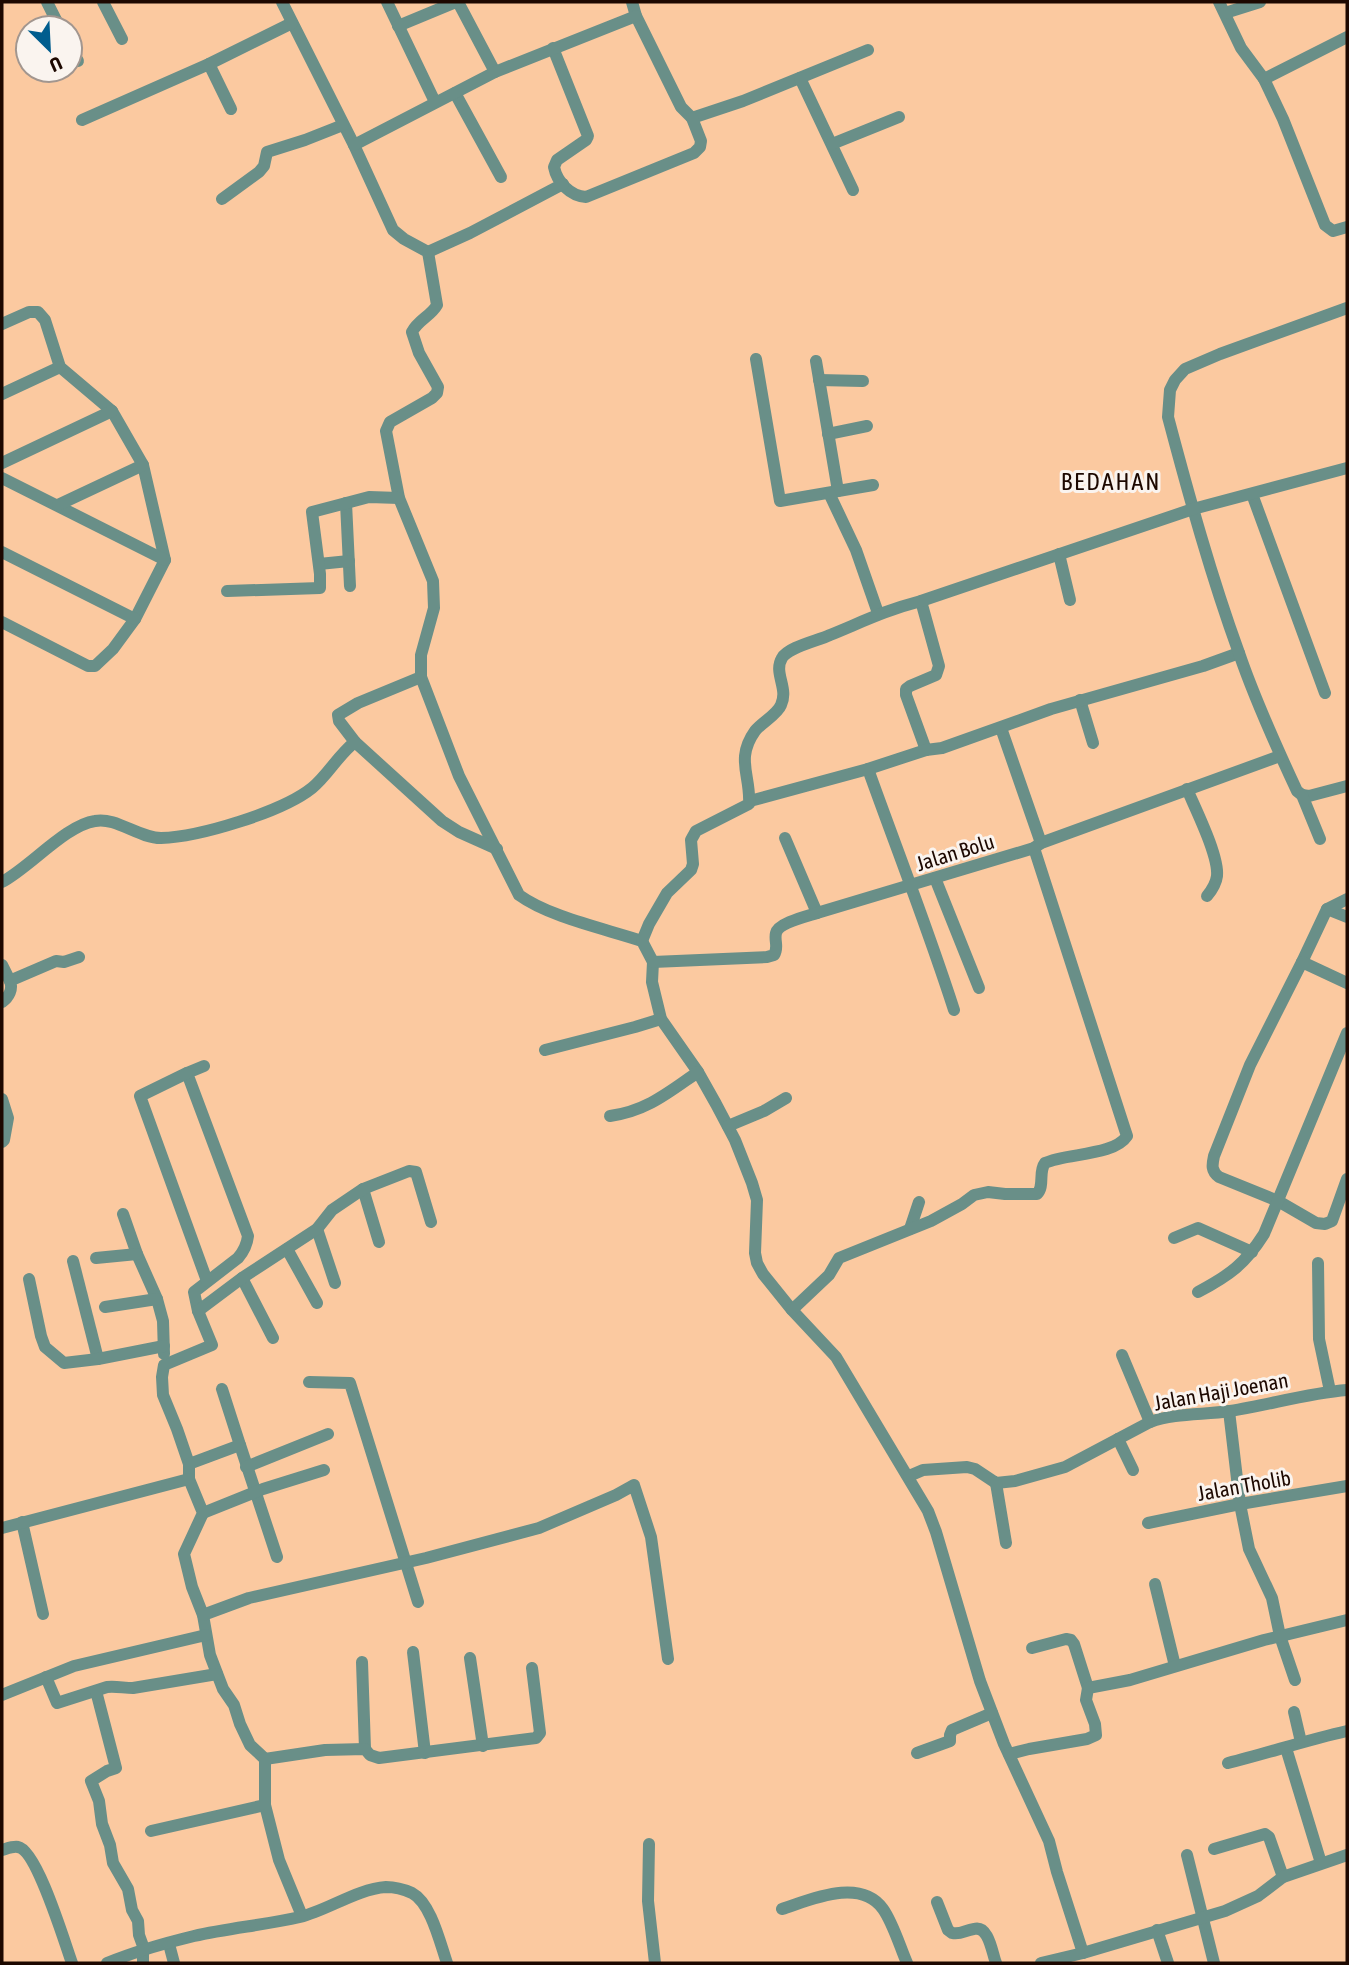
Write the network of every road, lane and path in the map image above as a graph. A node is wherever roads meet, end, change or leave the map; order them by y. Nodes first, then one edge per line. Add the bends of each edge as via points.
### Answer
1 (103, 2) edge
2 (282, 2) edge
3 (387, 2) edge
4 (457, 2) edge
5 (632, 2) edge
6 (1259, 2) edge
7 (1222, 7) edge
8 (636, 16) junction
9 (292, 23) junction
10 (398, 26) junction
11 (1347, 37) edge
12 (122, 39) dead end
13 (552, 48) junction
14 (868, 50) dead end
15 (209, 64) junction
16 (495, 72) junction
17 (800, 78) junction
18 (1264, 79) junction
19 (455, 93) junction
20 (435, 102) junction
21 (231, 109) dead end
22 (899, 117) dead end
23 (692, 118) junction
24 (82, 120) dead end
25 (343, 125) junction
26 (832, 144) junction
27 (354, 145) junction
28 (501, 177) dead end
29 (563, 184) junction
30 (853, 190) dead end
31 (222, 199) dead end
32 (1347, 228) edge
33 (428, 252) junction
34 (1347, 308) edge
35 (2, 324) edge
36 (756, 359) dead end
37 (816, 361) dead end
38 (60, 367) junction
39 (819, 380) junction
40 (863, 381) dead end
41 (2, 394) edge
42 (112, 411) junction
43 (867, 426) dead end
44 (828, 434) junction
45 (2, 463) edge
46 (144, 465) junction
47 (1347, 468) edge
48 (2, 478) edge
49 (873, 485) dead end
50 (833, 492) junction
51 (1252, 494) junction
52 (399, 498) junction
53 (346, 503) junction
54 (58, 505) junction
55 (1193, 509) junction
56 (2, 552) edge
57 (1059, 554) junction
58 (165, 560) junction
59 (349, 561) junction
60 (319, 564) junction
61 (350, 586) dead end
62 (227, 591) dead end
63 (1070, 600) dead end
64 (921, 601) junction
65 (878, 613) junction
66 (135, 619) junction
67 (2, 622) edge
68 (1239, 653) junction
69 (421, 677) junction
70 (1325, 693) dead end
71 (1080, 700) junction
72 (1001, 728) junction
73 (355, 742) junction
74 (1093, 743) dead end
75 (926, 750) junction
76 (1280, 756) junction
77 (868, 769) junction
78 (1347, 786) edge
79 (1187, 789) junction
80 (1302, 795) junction
81 (750, 802) junction
82 (785, 838) dead end
83 (1320, 839) dead end
84 (1037, 845) junction
85 (497, 849) junction
86 (935, 877) junction
87 (2, 882) edge
88 (909, 886) junction
89 (1207, 896) dead end
90 (1347, 899) edge
91 (1328, 909) junction
92 (817, 913) junction
93 (1347, 917) edge
94 (642, 941) junction
95 (79, 957) dead end
96 (653, 962) junction
97 (1302, 962) junction
98 (2, 965) edge
99 (10, 981) junction
100 (1347, 984) edge
101 (978, 988) dead end
102 (2, 1002) edge
103 (954, 1010) dead end
104 (661, 1019) junction
105 (1347, 1033) edge
106 (545, 1050) dead end
107 (204, 1066) dead end
108 (698, 1072) junction
109 (187, 1073) junction
110 (786, 1098) dead end
111 (2, 1100) edge
112 (610, 1116) dead end
113 (728, 1126) junction
114 (2, 1142) edge
115 (1347, 1178) edge
116 (363, 1189) junction
117 (1278, 1201) junction
118 (919, 1202) dead end
119 (123, 1214) dead end
120 (431, 1222) dead end
121 (910, 1228) junction
122 (317, 1229) junction
123 (1174, 1238) dead end
124 (379, 1242) dead end
125 (287, 1249) junction
126 (1252, 1252) junction
127 (137, 1254) junction
128 (96, 1258) dead end
129 (73, 1261) dead end
130 (1318, 1264) dead end
131 (242, 1278) junction
132 (29, 1279) dead end
133 (207, 1281) junction
134 (335, 1283) dead end
135 (1198, 1292) dead end
136 (157, 1299) junction
137 (317, 1303) dead end
138 (105, 1307) dead end
139 (792, 1310) junction
140 (198, 1311) junction
141 (273, 1338) dead end
142 (164, 1346) junction
143 (1122, 1355) dead end
144 (98, 1359) junction
145 (164, 1365) junction
146 (309, 1382) dead end
147 (222, 1389) dead end
148 (1347, 1390) edge
149 (1330, 1391) junction
150 (1229, 1411) junction
151 (1150, 1422) junction
152 (328, 1434) dead end
153 (1118, 1439) junction
154 (240, 1445) junction
155 (189, 1464) junction
156 (246, 1467) junction
157 (324, 1470) dead end
158 (1133, 1470) dead end
159 (909, 1476) junction
160 (189, 1479) junction
161 (996, 1483) junction
162 (1347, 1486) edge
163 (257, 1491) junction
164 (1240, 1504) junction
165 (203, 1513) junction
166 (22, 1522) junction
167 (1148, 1523) dead end
168 (2, 1528) edge
169 (1006, 1543) dead end
170 (277, 1557) dead end
171 (405, 1563) junction
172 (1155, 1584) dead end
173 (418, 1602) dead end
174 (43, 1614) dead end
175 (203, 1615) junction
176 (1347, 1620) edge
177 (206, 1634) junction
178 (1280, 1636) junction
179 (1032, 1648) dead end
180 (413, 1652) dead end
181 (470, 1658) dead end
182 (668, 1659) dead end
183 (362, 1662) dead end
184 (1175, 1666) junction
185 (531, 1668) dead end
186 (217, 1674) junction
187 (46, 1677) junction
188 (1296, 1680) dead end
189 (1088, 1688) junction
190 (96, 1691) junction
191 (2, 1695) edge
192 (1294, 1712) dead end
193 (992, 1713) junction
194 (1347, 1731) edge
195 (1301, 1742) junction
196 (483, 1746) junction
197 (1286, 1748) junction
198 (365, 1749) junction
199 (425, 1753) junction
200 (917, 1753) dead end
201 (1009, 1754) junction
202 (265, 1759) junction
203 (1228, 1763) dead end
204 (265, 1805) junction
205 (151, 1831) dead end
206 (649, 1844) dead end
207 (1214, 1849) dead end
208 (2, 1850) edge
209 (1187, 1855) dead end
210 (1347, 1855) edge
211 (1321, 1863) junction
212 (1283, 1877) junction
213 (937, 1902) dead end
214 (782, 1909) dead end
215 (302, 1916) junction
216 (1203, 1917) junction
217 (1157, 1930) junction
218 (169, 1944) junction
219 (1083, 1953) junction
220 (143, 1957) edge
221 (72, 1963) edge
222 (107, 1963) edge
223 (174, 1963) edge
224 (447, 1963) edge
225 (655, 1963) edge
226 (907, 1963) edge
227 (996, 1963) edge
228 (1041, 1963) edge
229 (1168, 1963) edge
230 (1214, 1963) edge

1 - 12 street
2 - 9 street
3 - 10 street
4 - 10 street
4 - 16 street
5 - 8 street
6 - 7 street
7 - 18 street via 1241,48
8 - 13 street
8 - 23 street via 681,107
9 - 15 street
9 - 25 street
10 - 20 street
11 - 18 street
13 - 16 street
13 - 29 street via 589,136 554,167
14 - 17 street
15 - 21 street
15 - 24 street
16 - 19 street
17 - 23 street
17 - 26 street
18 - 32 street via 1325,225 1333,231
19 - 20 street
19 - 28 street
20 - 27 street
22 - 26 street
23 - 29 street via 701,141 694,153 586,197 570,192
25 - 27 street
25 - 31 street via 267,152 259,172
26 - 30 street
27 - 33 street via 393,230
29 - 33 street
33 - 52 street via 437,305 412,332 438,387 432,398 388,426
34 - 55 street via 1220,354 1185,369 1175,380 1168,417
35 - 38 street via 38,312 45,320
36 - 50 street via 780,501
37 - 39 street
38 - 41 street
38 - 42 street
39 - 40 street
39 - 44 street
42 - 45 street
42 - 46 street
43 - 44 street
44 - 50 street
46 - 54 street
46 - 58 street
47 - 51 street
48 - 54 street
49 - 50 street
50 - 65 street
51 - 55 street
51 - 70 street
52 - 53 street via 369,497
52 - 69 street via 433,581 434,608 421,654
53 - 59 street
53 - 60 street via 312,512
54 - 58 street
55 - 57 street
55 - 68 street
56 - 66 street
57 - 63 street
57 - 64 street
58 - 66 street
59 - 60 street
59 - 61 street
60 - 62 street via 320,588
64 - 65 street
64 - 75 street via 939,671 910,686 906,695
65 - 81 street via 783,656 778,671 783,702 760,725 746,749 744,770
66 - 67 street via 95,666
68 - 71 street
68 - 76 street
69 - 73 street via 338,715
69 - 85 street via 459,776
71 - 72 street
71 - 74 street
72 - 75 street
72 - 84 street
73 - 85 street via 442,821
73 - 87 street via 314,787 287,804 229,824 164,838 93,821
75 - 77 street
76 - 79 street, Jalan Bolu
76 - 80 street
77 - 81 street
77 - 88 street
78 - 80 street
79 - 84 street, Jalan Bolu
79 - 89 street via 1217,871
80 - 83 street
81 - 94 street via 696,831 691,840 694,864 667,893
82 - 92 street
84 - 86 street, Jalan Bolu
84 - 121 street via 1126,1136 1110,1147 1045,1163 1037,1194 981,1193
85 - 94 street via 519,895 526,900
86 - 88 street, Jalan Bolu
86 - 101 street
88 - 92 street, Jalan Bolu
88 - 103 street
90 - 91 street
91 - 93 street
91 - 97 street
92 - 96 street, Jalan Bolu via 779,928 774,955
94 - 96 street
95 - 99 street via 56,961
96 - 104 street via 652,982
97 - 100 street
97 - 117 street via 1250,1065 1212,1167 1219,1177
98 - 99 street
99 - 102 street via 10,992
104 - 106 street
104 - 108 street
105 - 117 street
107 - 109 street
108 - 112 street via 647,1106
108 - 113 street
109 - 133 street via 248,1236 244,1252
109 - 133 street via 140,1096
110 - 113 street
111 - 114 street via 8,1118
113 - 139 street via 757,1200 757,1263
115 - 117 street via 1335,1216 1325,1224
116 - 120 street via 413,1170
116 - 122 street via 332,1210
116 - 124 street
117 - 126 street
118 - 121 street
119 - 127 street
121 - 139 street via 839,1258 830,1275
122 - 125 street
122 - 134 street
123 - 126 street via 1198,1228
125 - 131 street
125 - 137 street
126 - 135 street
127 - 128 street
127 - 136 street
129 - 144 street
130 - 149 street via 1319,1339
131 - 140 street
131 - 141 street
132 - 144 street via 45,1347 64,1363
133 - 140 street via 194,1292
136 - 138 street
136 - 142 street
139 - 159 street via 836,1357
140 - 145 street via 212,1345
142 - 144 street
142 - 145 street
143 - 151 street
145 - 155 street via 163,1395
146 - 171 street via 350,1383
147 - 154 street
148 - 149 street, Jalan Haji Joenan
149 - 150 street, Jalan Haji Joenan
150 - 151 street, Jalan Haji Joenan
150 - 164 street
151 - 153 street, Jalan Haji Joenan
152 - 156 street
153 - 158 street
153 - 161 street, Jalan Haji Joenan via 1050,1472
154 - 155 street
154 - 156 street
155 - 160 street
156 - 163 street
157 - 163 street
159 - 161 street via 923,1470 967,1467
159 - 193 street via 936,1532
160 - 165 street
160 - 166 street
161 - 169 street
162 - 164 street, Jalan Tholib
163 - 165 street
163 - 170 street
164 - 167 street, Jalan Tholib
164 - 178 street via 1249,1549 1272,1598
165 - 175 street via 184,1554
166 - 168 street
166 - 174 street
171 - 173 street
171 - 175 street via 249,1598
171 - 182 street via 539,1528 634,1485 651,1537
172 - 184 street
175 - 177 street
176 - 178 street
177 - 186 street
177 - 187 street
178 - 184 street
178 - 188 street
179 - 189 street via 1071,1640
180 - 199 street
181 - 196 street
183 - 198 street
184 - 189 street
185 - 196 street via 540,1733 536,1738
186 - 190 street
186 - 202 street via 250,1745
187 - 190 street via 57,1703
187 - 191 street
189 - 201 street via 1086,1700 1096,1735
190 - 220 street via 116,1769 91,1781 113,1863 138,1921
192 - 195 street
193 - 200 street via 952,1730 950,1741
193 - 201 street
194 - 195 street
195 - 197 street
196 - 199 street
197 - 203 street
197 - 211 street
198 - 199 street via 379,1758
198 - 202 street
201 - 219 street via 1049,1841
202 - 204 street
204 - 205 street
204 - 215 street via 279,1860
206 - 225 street via 648,1901
207 - 212 street via 1265,1834
208 - 221 street via 17,1846 38,1870
209 - 216 street
210 - 211 street
211 - 212 street
212 - 216 street via 1258,1896
213 - 227 street via 952,1933 975,1928 986,1934
214 - 226 street via 821,1896 850,1893 871,1898 884,1910
215 - 218 street
215 - 224 street via 371,1890 398,1888 416,1895 430,1914
216 - 217 street
216 - 230 street
217 - 219 street
217 - 229 street
218 - 220 street
218 - 223 street
219 - 228 street
220 - 222 street

